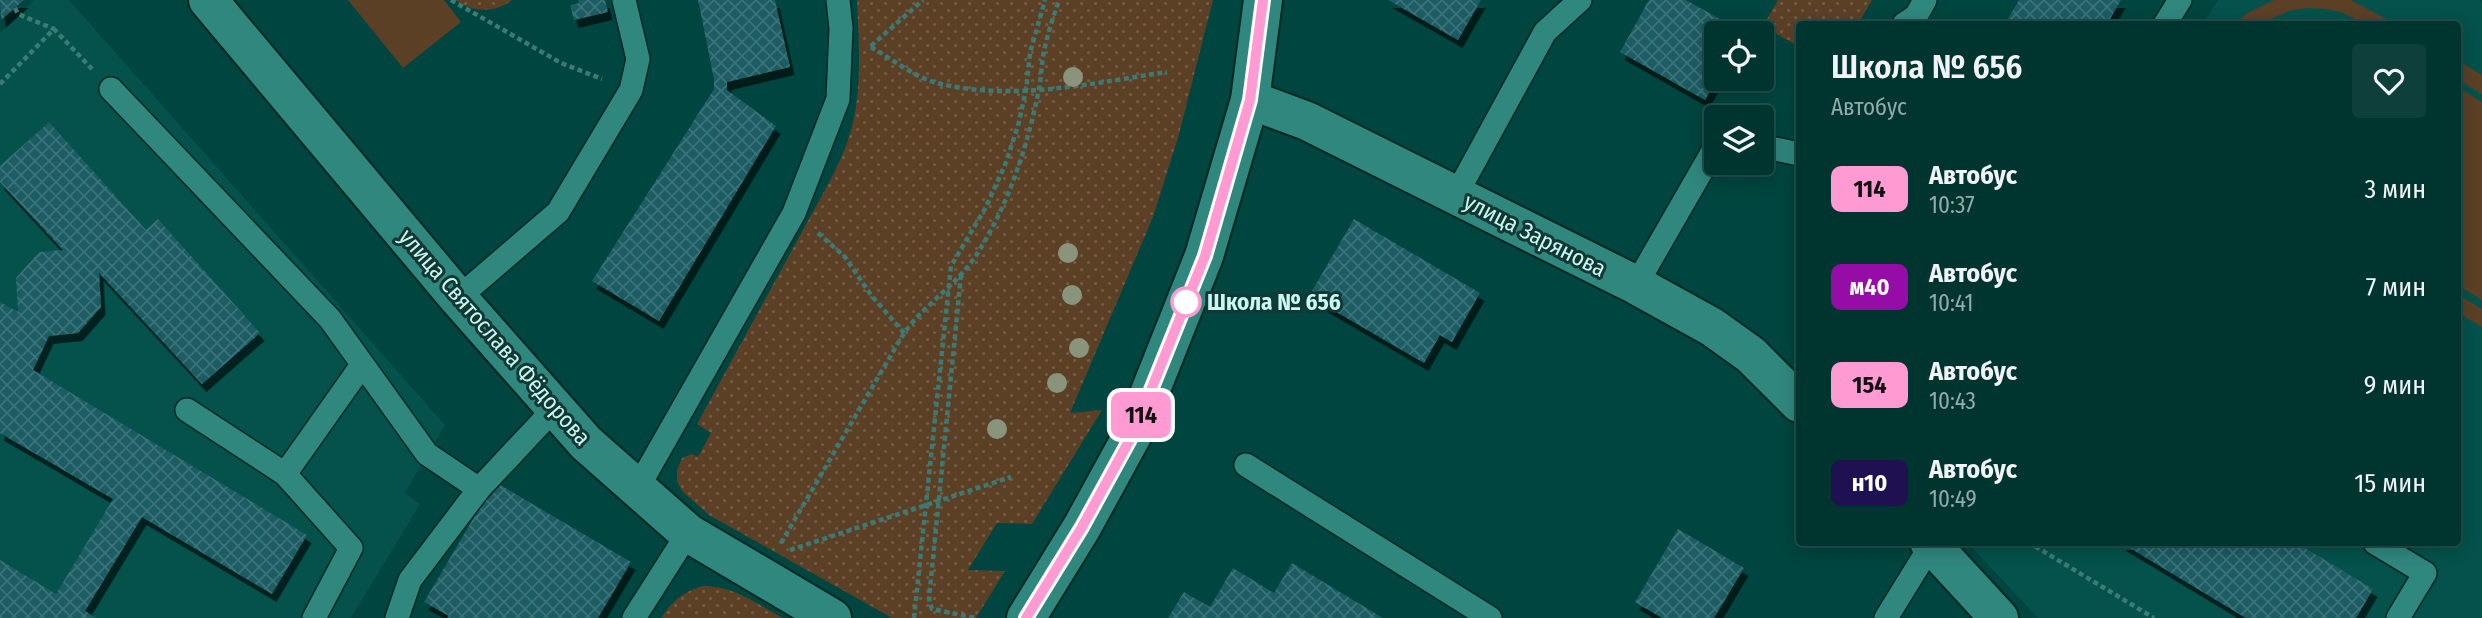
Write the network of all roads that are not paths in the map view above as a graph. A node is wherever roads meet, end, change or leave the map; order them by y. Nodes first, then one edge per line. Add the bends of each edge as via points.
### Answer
1 (208, 0) edge
2 (624, 0) edge
3 (838, 0) edge
4 (1264, 0) edge
5 (1580, 0) edge
6 (1925, 0) edge
7 (2180, 0) edge
8 (1908, 21) edge
9 (2167, 21) edge
10 (111, 89) road end
11 (1250, 100) junction
12 (1774, 149) edge
13 (1796, 153) edge
14 (1704, 167) edge
15 (1456, 195) junction
16 (1636, 285) junction
17 (458, 298) junction
18 (362, 365) junction
19 (1796, 400) edge
20 (554, 409) junction
21 (187, 410) dead end
22 (1246, 465) dead end
23 (285, 474) junction
24 (479, 489) junction
25 (637, 489) junction
26 (688, 533) junction
27 (1929, 546) edge
28 (1932, 546) edge
29 (2378, 546) edge
30 (1037, 614) edge
31 (314, 618) edge
32 (397, 618) edge
33 (634, 618) edge
34 (832, 618) edge
35 (1490, 618) edge
36 (1886, 618) edge
37 (1999, 618) edge
38 (2398, 618) edge

1 - 17 street, улица Святослава Фёдорова
2 - 17 lane via 638,59 631,90 558,212
3 - 25 lane via 838,99 794,213
4 - 11 street
5 - 15 lane via 1545,32
6 - 8 lane
7 - 9 lane
10 - 18 lane via 330,319
11 - 15 street, улица Зарянова via 1307,121
11 - 30 street via 1205,256 1134,432
12 - 13 lane
14 - 16 lane
15 - 16 street, улица Зарянова
16 - 19 street, улица Зарянова via 1722,334 1751,355
17 - 20 street, улица Святослава Фёдорова
18 - 23 lane
18 - 24 lane via 427,454
20 - 24 lane
20 - 25 street, улица Святослава Фёдорова
21 - 23 lane
22 - 35 lane
23 - 31 lane via 351,548
24 - 32 lane via 410,580
25 - 26 street, улица Святослава Фёдорова
26 - 33 lane
26 - 34 street, улица Святослава Фёдорова
27 - 36 lane
28 - 37 street
29 - 38 lane via 2425,573

